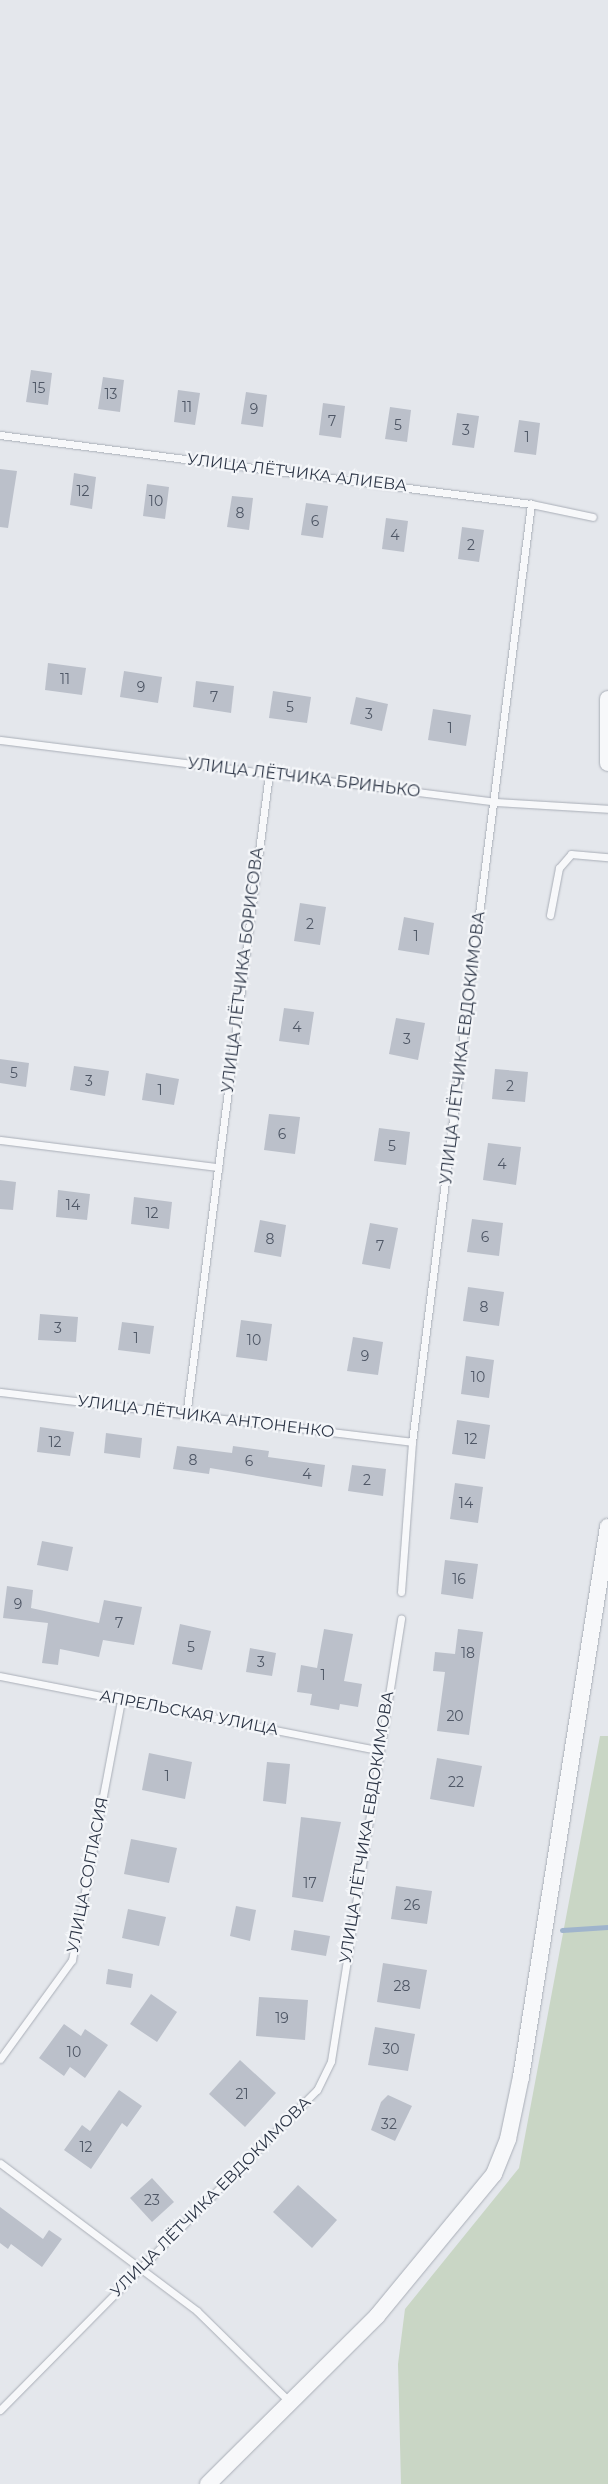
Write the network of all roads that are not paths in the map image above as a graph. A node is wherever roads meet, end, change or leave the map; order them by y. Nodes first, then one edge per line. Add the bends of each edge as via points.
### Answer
1 (0, 435) edge
2 (531, 504) junction
3 (593, 517) dead end
4 (608, 699) edge
5 (0, 740) edge
6 (608, 763) edge
7 (269, 773) junction
8 (495, 802) junction
9 (608, 809) edge
10 (608, 857) edge
11 (550, 915) dead end
12 (0, 1140) edge
13 (218, 1167) junction
14 (0, 1392) edge
15 (186, 1416) junction
16 (412, 1442) junction
17 (608, 1527) edge
18 (400, 1592) dead end
19 (400, 1619) dead end
20 (0, 1676) edge
21 (121, 1700) junction
22 (377, 1750) junction
23 (0, 2059) edge
24 (0, 2163) edge
25 (141, 2267) junction
26 (290, 2402) junction
27 (0, 2410) edge
28 (208, 2484) edge

1 - 2 lane, УЛИЦА ЛЁТЧИКА АЛИЕВА
2 - 3 lane, УЛИЦА ЛЁТЧИКА АЛИЕВА
2 - 8 lane, УЛИЦА ЛЁТЧИКА ЕВДОКИМОВА
4 - 6 street
5 - 7 lane, УЛИЦА ЛЁТЧИКА БРИНЬКО
7 - 8 lane, УЛИЦА ЛЁТЧИКА БРИНЬКО
7 - 13 lane, УЛИЦА ЛЁТЧИКА БОРИСОВА
8 - 9 lane, УЛИЦА ЛЁТЧИКА БРИНЬКО
8 - 16 lane, УЛИЦА ЛЁТЧИКА ЕВДОКИМОВА
10 - 11 lane via 571,854 559,868
12 - 13 lane
13 - 15 lane, УЛИЦА ЛЁТЧИКА БОРИСОВА
14 - 15 lane, УЛИЦА ЛЁТЧИКА АНТОНЕНКО
15 - 16 lane, УЛИЦА ЛЁТЧИКА АНТОНЕНКО
16 - 18 lane, УЛИЦА ЛЁТЧИКА ЕВДОКИМОВА
17 - 26 street via 508,2139 494,2174 474,2204 377,2316
19 - 22 lane, УЛИЦА ЛЁТЧИКА ЕВДОКИМОВА
20 - 21 lane, АПРЕЛЬСКАЯ УЛИЦА
21 - 22 lane, АПРЕЛЬСКАЯ УЛИЦА
21 - 23 lane, УЛИЦА СОГЛАСИЯ via 72,1960
22 - 25 lane, УЛИЦА ЛЁТЧИКА ЕВДОКИМОВА via 331,2061 317,2090 296,2115
24 - 25 lane
25 - 26 lane via 197,2311
25 - 27 lane, УЛИЦА ЛЁТЧИКА ЕВДОКИМОВА
26 - 28 street

